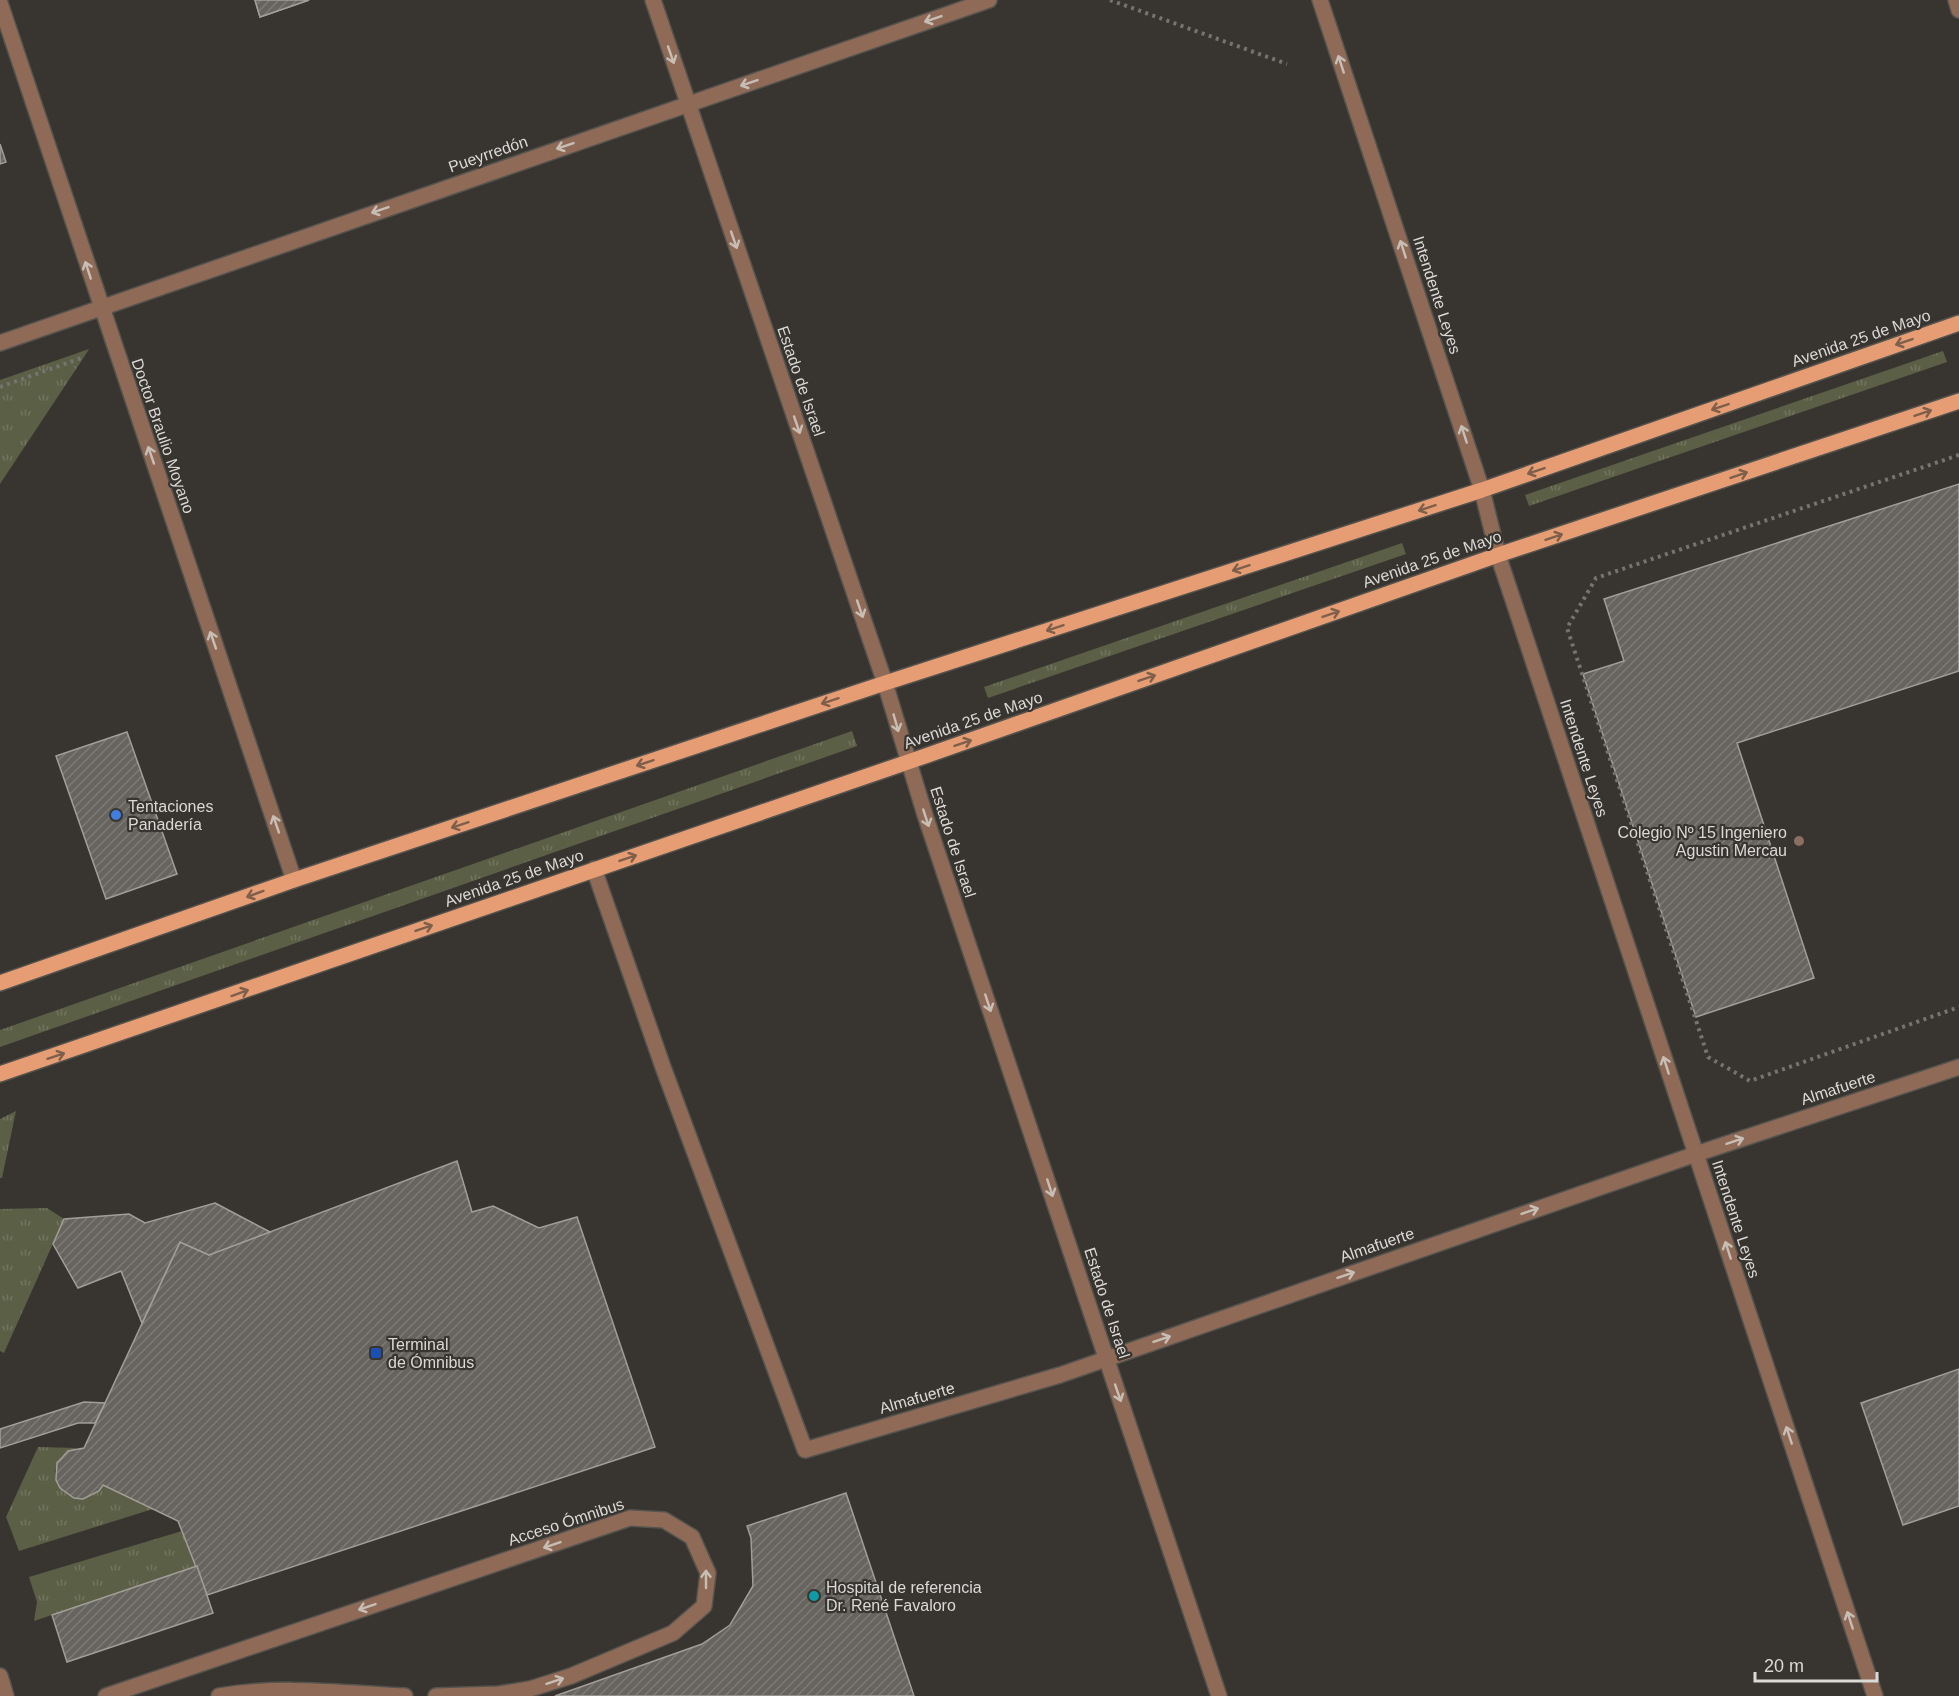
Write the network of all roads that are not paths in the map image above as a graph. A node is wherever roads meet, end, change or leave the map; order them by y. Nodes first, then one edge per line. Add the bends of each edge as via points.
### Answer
1 (653, 0) edge
2 (988, 0) edge
3 (1320, 0) edge
4 (1956, 0) edge
5 (0, 3) edge
6 (1959, 10) edge
7 (687, 104) junction
8 (100, 306) junction
9 (1959, 323) edge
10 (0, 343) edge
11 (1959, 401) edge
12 (1482, 490) junction
13 (1498, 555) junction
14 (885, 683) junction
15 (908, 762) junction
16 (594, 869) junction
17 (294, 880) junction
18 (0, 983) edge
19 (1959, 1067) edge
20 (0, 1074) edge
21 (1695, 1154) junction
22 (1107, 1358) junction
23 (0, 1676) edge
24 (6, 1696) edge
25 (106, 1696) edge
26 (219, 1696) edge
27 (405, 1696) edge
28 (436, 1696) edge
29 (1219, 1696) edge
30 (1875, 1696) edge

1 -> 7 street, Estado de Israel
2 -> 7 street, Pueyrredón
12 -> 3 street, Intendente Leyes
4 - 6 street
8 -> 5 street, Doctor Braulio Moyano
7 -> 8 street, Pueyrredón
7 -> 14 street, Estado de Israel
8 - 10 street, Pueyrredón
17 -> 8 street, Doctor Braulio Moyano
9 -> 12 main road, Avenida 25 de Mayo
13 -> 11 main road, Avenida 25 de Mayo
12 - 13 street, Intendente Leyes
12 -> 14 main road, Avenida 25 de Mayo
15 -> 13 main road, Avenida 25 de Mayo
21 -> 13 street, Intendente Leyes
14 -> 15 street, Estado de Israel
14 -> 17 main road, Avenida 25 de Mayo
16 -> 15 main road, Avenida 25 de Mayo
15 -> 22 street, Estado de Israel
20 -> 16 main road, Avenida 25 de Mayo
16 - 22 street, Almafuerte via 805,1450
17 -> 18 main road, Avenida 25 de Mayo
21 -> 19 street, Almafuerte
22 -> 21 street, Almafuerte
30 -> 21 street, Intendente Leyes
22 -> 29 street, Estado de Israel
23 - 24 street
28 -> 25 street, Acceso Ómnibus via 530,1689 673,1633 704,1606 708,1573 692,1537 664,1520 630,1518
26 - 27 street via 291,1690

